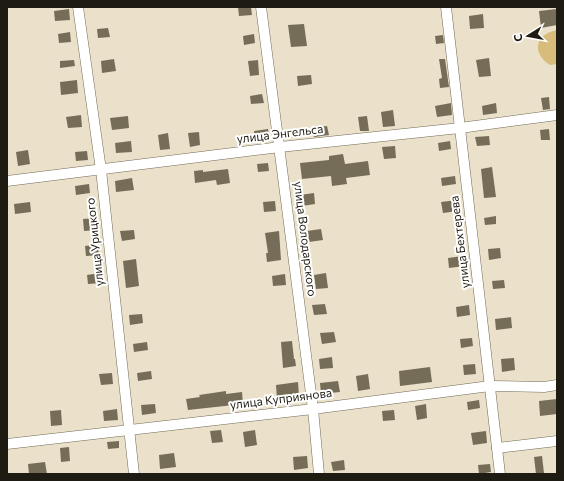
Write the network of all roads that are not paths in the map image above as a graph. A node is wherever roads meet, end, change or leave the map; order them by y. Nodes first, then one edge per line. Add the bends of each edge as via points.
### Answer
1 (78, 7) edge
2 (261, 7) edge
3 (446, 7) edge
4 (557, 115) edge
5 (460, 128) junction
6 (280, 147) junction
7 (101, 170) junction
8 (7, 181) edge
9 (557, 385) edge
10 (490, 386) junction
11 (313, 409) junction
12 (129, 429) junction
13 (557, 441) edge
14 (7, 444) edge
15 (497, 448) junction
16 (134, 474) edge
17 (319, 474) edge
18 (500, 474) edge

1 - 7 street, улица Урицкого
2 - 6 street, улица Володарского
3 - 5 street, улица Бехтерева
4 - 5 street, улица Энгельса
5 - 6 street, улица Энгельса
5 - 10 street, улица Бехтерева
6 - 7 street, улица Энгельса
6 - 11 street, улица Володарского
7 - 8 street, улица Энгельса
7 - 12 street, улица Урицкого
9 - 10 street, улица Куприянова
10 - 11 street, улица Куприянова
10 - 15 street, улица Бехтерева
11 - 12 street, улица Куприянова
11 - 17 street, улица Володарского
12 - 14 street, улица Куприянова
12 - 16 street, улица Урицкого
13 - 15 street
15 - 18 street, улица Бехтерева

